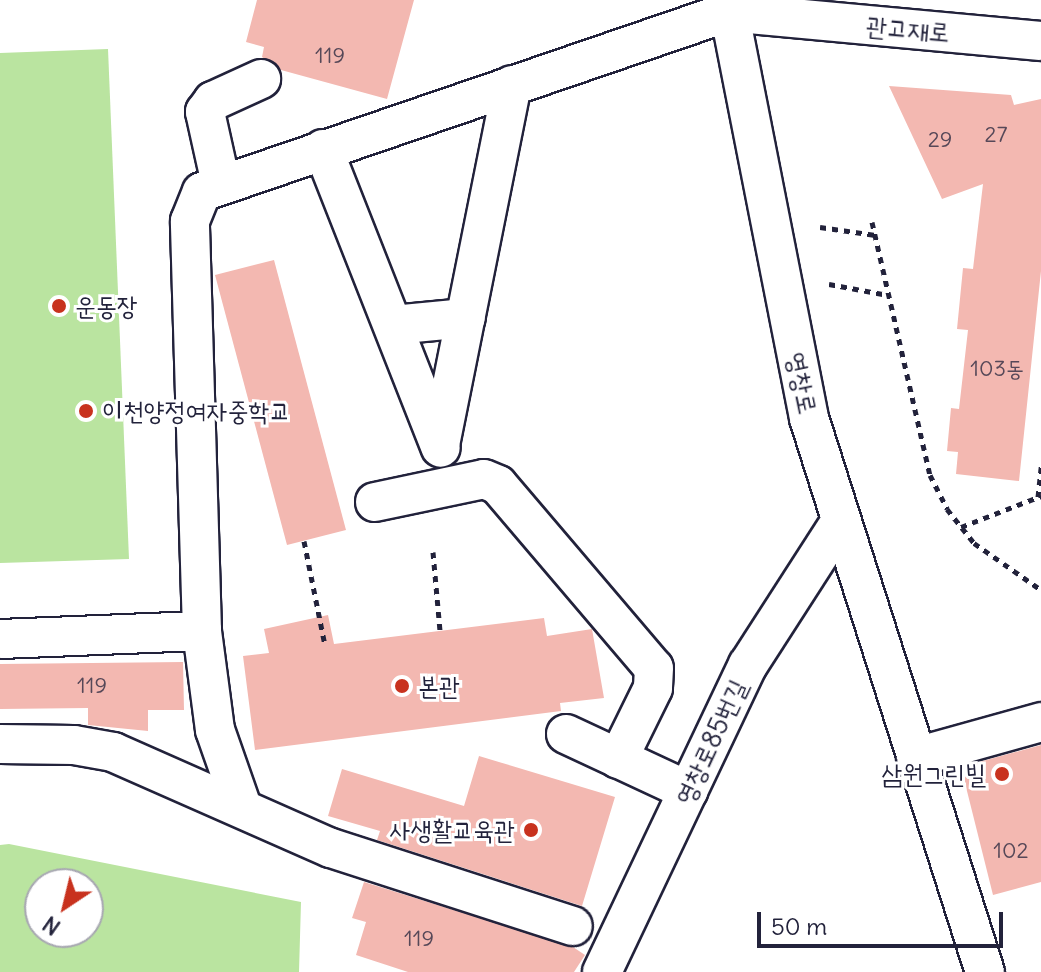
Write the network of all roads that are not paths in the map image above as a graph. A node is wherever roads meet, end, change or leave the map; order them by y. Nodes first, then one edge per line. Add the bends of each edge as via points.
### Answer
1 (727, 6) edge
2 (1041, 41) edge
3 (261, 79) dead end
4 (512, 85) junction
5 (323, 149) junction
6 (221, 184) junction
7 (466, 318) junction
8 (393, 325) junction
9 (440, 445) junction
10 (456, 485) junction
11 (375, 502) dead end
12 (839, 524) junction
13 (202, 631) junction
14 (0, 639) edge
15 (1041, 722) edge
16 (566, 734) dead end
17 (0, 744) edge
18 (916, 757) junction
19 (618, 759) junction
20 (688, 791) junction
21 (242, 807) junction
22 (573, 926) dead end
23 (602, 972) edge
24 (985, 972) edge

1 - 2 street, 관고재로
1 - 4 street
1 - 12 street, 영창로 via 806,403
3 - 6 street via 213,101 205,112
4 - 5 street
4 - 7 street
5 - 6 street
5 - 8 street
6 - 13 street via 195,201 190,221
7 - 8 street
7 - 9 street
8 - 9 street
9 - 10 street
10 - 11 street
10 - 19 street via 484,479 498,485 654,668 653,688
12 - 18 street, 영창로
12 - 20 street, 영창로85번길 via 748,665
13 - 14 street
13 - 21 street via 215,730
15 - 18 street
16 - 19 street
17 - 21 street via 74,745 113,752
18 - 24 street, 영창로
19 - 20 street
20 - 23 street, 영창로85번길
21 - 22 street via 331,848

